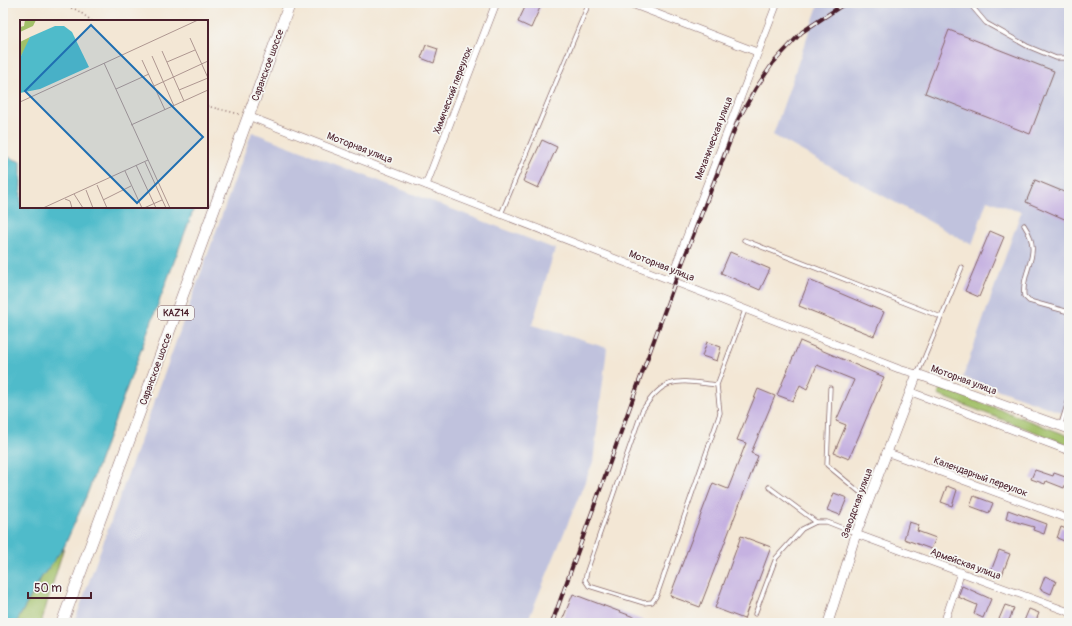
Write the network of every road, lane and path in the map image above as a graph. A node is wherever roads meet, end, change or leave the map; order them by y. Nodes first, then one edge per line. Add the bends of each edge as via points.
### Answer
1 (56, 3) edge
2 (290, 3) edge
3 (496, 3) edge
4 (590, 3) edge
5 (629, 3) edge
6 (776, 3) edge
7 (969, 3) edge
8 (91, 20) edge
9 (757, 52) junction
10 (1069, 58) edge
11 (208, 106) edge
12 (248, 116) junction
13 (426, 185) junction
14 (501, 214) junction
15 (1024, 224) dead end
16 (744, 240) dead end
17 (962, 267) dead end
18 (670, 280) junction
19 (745, 310) junction
20 (1069, 312) edge
21 (941, 317) junction
22 (918, 374) junction
23 (717, 386) junction
24 (830, 388) dead end
25 (911, 392) junction
26 (1069, 399) edge
27 (1065, 427) edge
28 (1069, 451) edge
29 (886, 452) junction
30 (769, 486) dead end
31 (869, 500) junction
32 (1069, 519) edge
33 (816, 522) junction
34 (856, 534) junction
35 (962, 572) junction
36 (1069, 612) edge
37 (755, 614) dead end
38 (62, 623) edge
39 (828, 623) edge
40 (944, 623) edge

1 - 8 path via 77,10
2 - 12 highway, Саранское шоссе / KAZ14
3 - 13 street, Химический переулок
4 - 14 lane
5 - 9 street
6 - 9 street, Механическая улица
7 - 10 lane via 991,26 1056,58
9 - 18 street, Механическая улица
11 - 12 path
12 - 13 street, Моторная улица
12 - 38 highway, Саранское шоссе / KAZ14
13 - 14 street, Моторная улица
14 - 18 street, Моторная улица
15 - 20 lane via 1032,241 1033,253 1023,289 1024,296 1029,301
16 - 21 lane
17 - 21 lane
18 - 19 street, Моторная улица
19 - 22 street, Моторная улица
19 - 23 lane
21 - 22 lane
22 - 25 street, Заводская улица
22 - 27 street, Моторная улица
23 - 23 lane via 720,413 657,595 652,602 644,603 589,586 585,580 587,571 642,411 651,396 662,386 673,382
24 - 31 lane via 827,465
25 - 28 street
25 - 29 street, Заводская улица
26 - 27 lane
29 - 31 street, Заводская улица
29 - 32 street, Календарный переулок
30 - 33 lane
31 - 34 street, Заводская улица
33 - 34 lane via 827,522
33 - 37 lane via 802,529 776,558
34 - 35 street, Армейская улица
34 - 39 street, Заводская улица
35 - 36 street, Армейская улица
35 - 40 street

